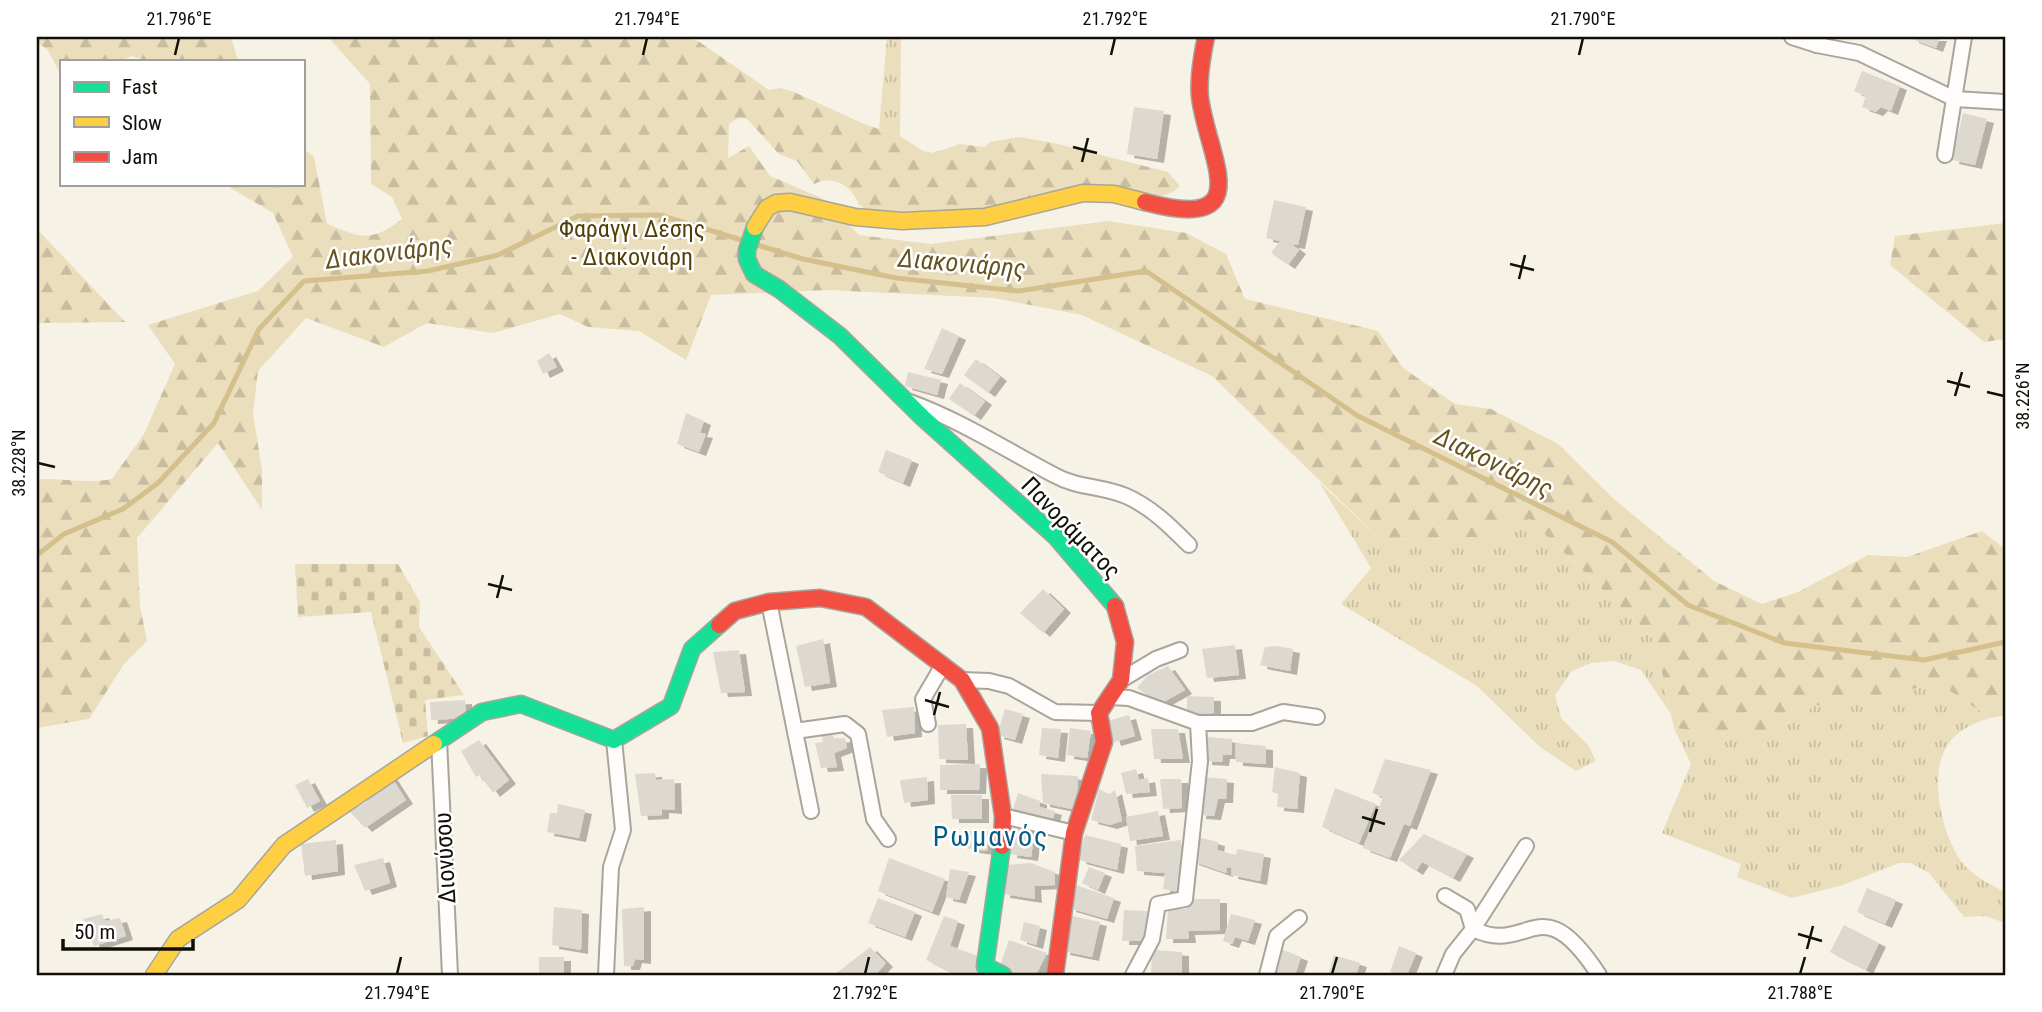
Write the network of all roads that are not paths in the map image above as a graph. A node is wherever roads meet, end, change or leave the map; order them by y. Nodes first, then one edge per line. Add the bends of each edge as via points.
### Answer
1 (1206, 37) edge
2 (1793, 37) edge
3 (1965, 37) edge
4 (1819, 41) edge
5 (1955, 99) junction
6 (2005, 102) edge
7 (1945, 155) dead end
8 (906, 400) junction
9 (1189, 545) dead end
10 (769, 602) junction
11 (1180, 650) dead end
12 (943, 666) junction
13 (962, 680) junction
14 (1121, 680) junction
15 (1110, 698) junction
16 (1099, 713) junction
17 (1317, 717) dead end
18 (1198, 723) junction
19 (928, 724) dead end
20 (795, 731) junction
21 (439, 740) junction
22 (614, 740) junction
23 (811, 811) dead end
24 (1003, 816) junction
25 (1074, 833) junction
26 (888, 839) dead end
27 (1526, 846) dead end
28 (1445, 896) dead end
29 (1299, 918) dead end
30 (1473, 929) junction
31 (155, 975) edge
32 (450, 975) edge
33 (606, 975) edge
34 (1003, 975) edge
35 (1055, 975) edge
36 (1133, 975) edge
37 (1266, 975) edge
38 (1444, 975) edge
39 (1599, 975) edge

1 - 8 main road, Πανοράματος via 1200,95 1221,176 1218,194 1208,206 1178,211 1129,197 1092,193 985,217 902,221 855,217 790,202 767,208 752,231 747,250 754,274 840,336
2 - 4 street
3 - 5 street
4 - 5 street via 1859,53
5 - 6 street
5 - 7 street
8 - 9 street via 970,427 1056,477 1082,488 1126,496 1159,516
8 - 14 main road, Πανοράματος via 1056,537 1116,608 1125,642
10 - 12 main road via 820,598 866,607
10 - 20 street
10 - 22 main road via 735,611 692,649 671,706
11 - 14 street
12 - 13 main road
12 - 19 street via 923,699
13 - 16 street via 1009,687 1055,712
13 - 24 main road via 990,728
14 - 15 main road, Πανοράματος
15 - 16 main road, Πανοράματος
15 - 18 street via 1129,698
16 - 25 main road via 1104,742
17 - 18 street via 1283,712 1252,723
18 - 36 street via 1200,761 1185,899 1158,904 1152,939
20 - 23 street
20 - 26 street via 845,724 859,734 874,819
21 - 22 main road via 482,712 521,704
21 - 31 main road via 284,845 237,900 178,939
21 - 32 street, Διονύσου
22 - 33 street via 623,830 611,867
24 - 25 street
24 - 34 main road via 985,966
25 - 35 main road
27 - 30 street
28 - 30 street via 1467,909
29 - 37 street via 1277,936
30 - 38 street via 1453,954
30 - 39 street via 1498,936 1535,926 1564,932 1580,946

